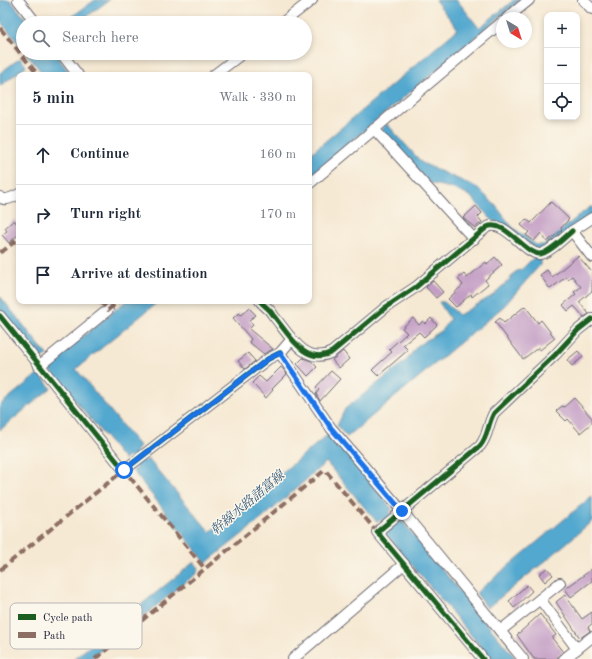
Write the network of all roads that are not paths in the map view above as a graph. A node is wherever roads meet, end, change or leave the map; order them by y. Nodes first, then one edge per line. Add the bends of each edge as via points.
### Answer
1 (18, 0) edge
2 (312, 0) edge
3 (528, 0) edge
4 (583, 0) edge
5 (592, 8) edge
6 (514, 12) edge
7 (31, 16) edge
8 (291, 16) edge
9 (496, 27) edge
10 (66, 60) edge
11 (234, 60) edge
12 (76, 72) edge
13 (218, 72) edge
14 (374, 129) junction
15 (312, 181) edge
16 (16, 196) edge
17 (0, 197) edge
18 (592, 218) edge
19 (572, 231) junction
20 (474, 239) junction
21 (592, 257) edge
22 (263, 304) edge
23 (108, 310) dead end
24 (0, 316) edge
25 (592, 319) edge
26 (292, 340) junction
27 (280, 353) junction
28 (39, 366) junction
29 (402, 511) junction
30 (404, 564) junction
31 (560, 583) dead end
32 (540, 599) junction
33 (500, 631) junction
34 (592, 637) edge
35 (577, 649) junction
36 (293, 659) edge
37 (484, 659) edge
38 (523, 659) edge
39 (564, 659) edge

1 - 7 street
2 - 8 street
3 - 6 street
4 - 5 street
9 - 14 street
10 - 12 street
11 - 13 street
14 - 15 street
14 - 20 street
16 - 17 street via 7,200
18 - 19 street
19 - 20 street via 547,252 536,253 495,226 487,227
19 - 21 street
20 - 26 street via 416,287 386,306 332,352 317,357 306,354
22 - 26 street
23 - 28 street
24 - 28 street
25 - 29 street via 494,413 486,437 480,446
26 - 27 street
27 - 28 street via 268,359 124,470
27 - 29 street via 331,428
29 - 30 street via 377,532
29 - 33 street
30 - 36 street
30 - 37 street
31 - 32 street
32 - 33 street
32 - 35 street
33 - 38 street
34 - 35 street
35 - 39 street

